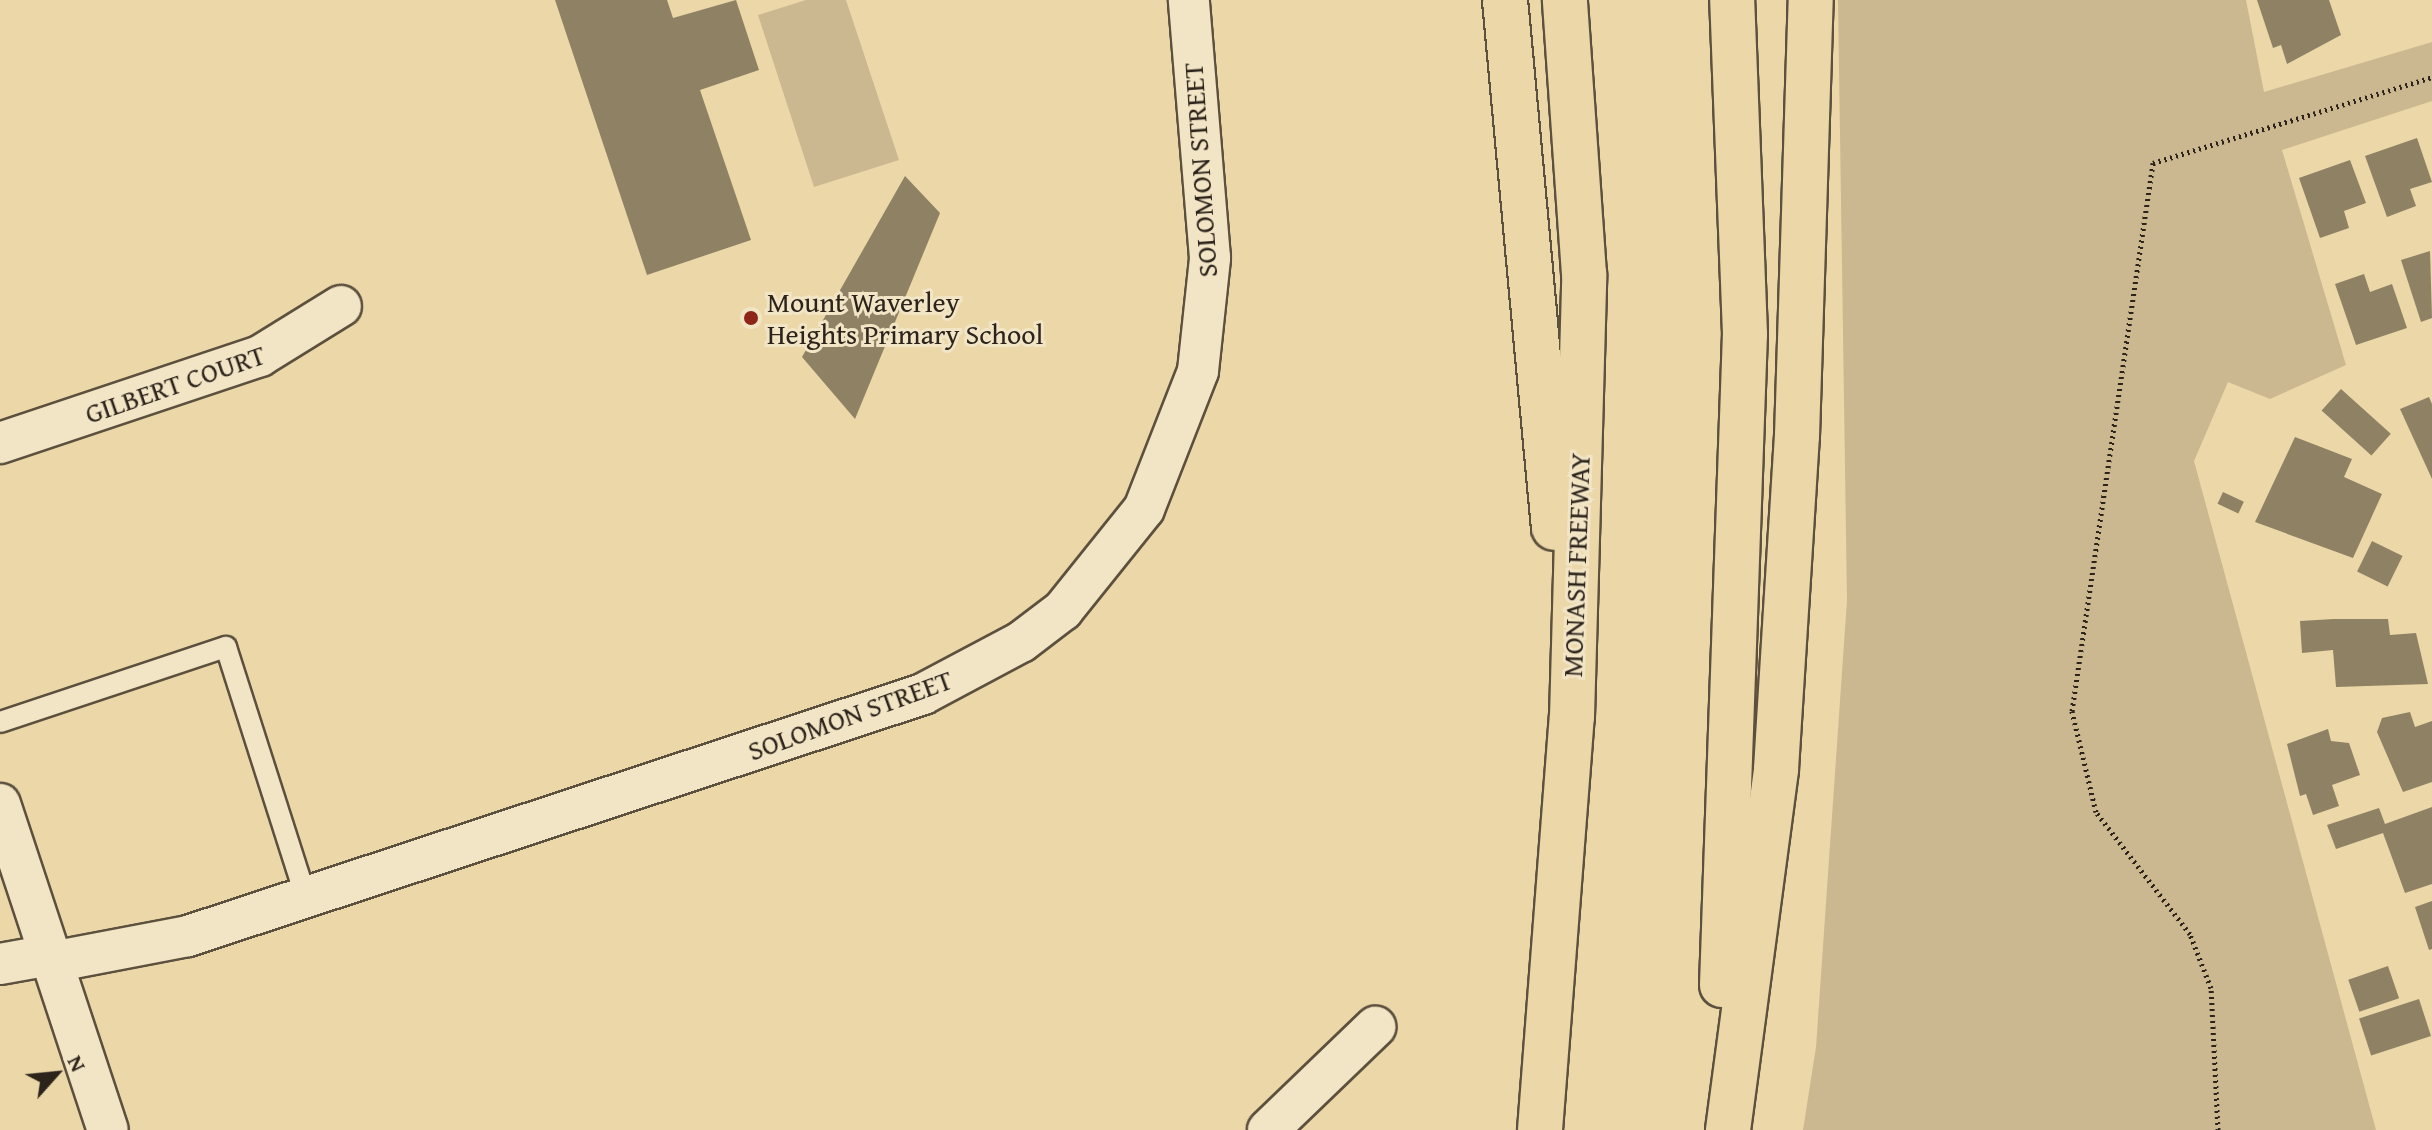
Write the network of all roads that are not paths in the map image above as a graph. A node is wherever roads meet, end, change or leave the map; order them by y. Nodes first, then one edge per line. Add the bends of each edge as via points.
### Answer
1 (1189, 0) edge
2 (1505, 0) edge
3 (1565, 0) edge
4 (1732, 0) edge
5 (1811, 0) edge
6 (341, 306) dead end
7 (0, 443) edge
8 (1572, 717) junction
9 (0, 722) edge
10 (0, 804) edge
11 (306, 897) junction
12 (38, 917) junction
13 (0, 937) edge
14 (0, 964) edge
15 (55, 971) junction
16 (1375, 1027) dead end
17 (108, 1130) edge
18 (1268, 1130) edge
19 (1540, 1130) edge
20 (1712, 1130) edge
21 (1728, 1130) edge

1 - 11 street, SOLOMON STREET via 1210,258 1198,371 1165,471 1144,509 1063,610 1021,642 923,694
2 - 8 highway
3 - 8 highway, MONASH FREEWAY via 1584,274
4 - 20 highway via 1745,334
5 - 21 highway via 1797,436 1776,769
6 - 7 street, GILBERT COURT via 260,356
8 - 19 highway, MONASH FREEWAY
9 - 11 lane via 226,647
10 - 12 street
11 - 15 street, SOLOMON STREET via 188,936
12 - 13 street
12 - 15 street
14 - 15 street, SOLOMON STREET
15 - 17 street
16 - 18 street

